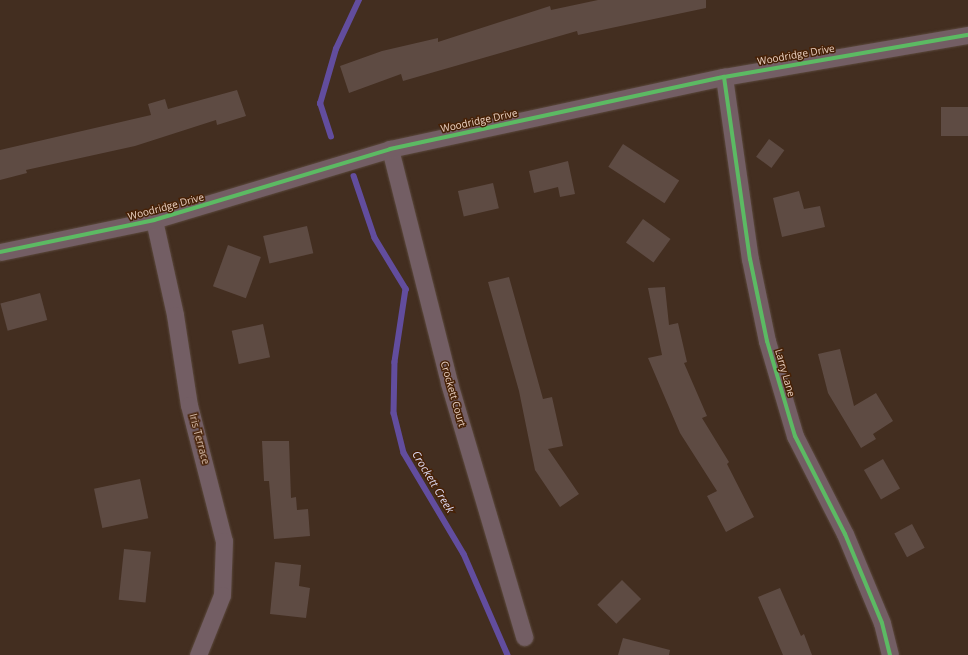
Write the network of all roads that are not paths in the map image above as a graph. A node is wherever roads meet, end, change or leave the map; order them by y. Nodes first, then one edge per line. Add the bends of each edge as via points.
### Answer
1 (968, 35) edge
2 (724, 77) junction
3 (390, 148) junction
4 (154, 220) junction
5 (0, 252) edge
6 (524, 637) dead end
7 (198, 655) edge
8 (890, 655) edge

1 - 2 street, Woodridge Drive
2 - 3 street, Woodridge Drive
2 - 8 street, Larry Lane via 750,259 769,348 795,436 845,534 882,623
3 - 4 street, Woodridge Drive
3 - 6 street, Crockett Court via 449,383
4 - 5 street, Woodridge Drive
4 - 7 street, Iris Terrace via 175,315 189,405 224,541 222,595

